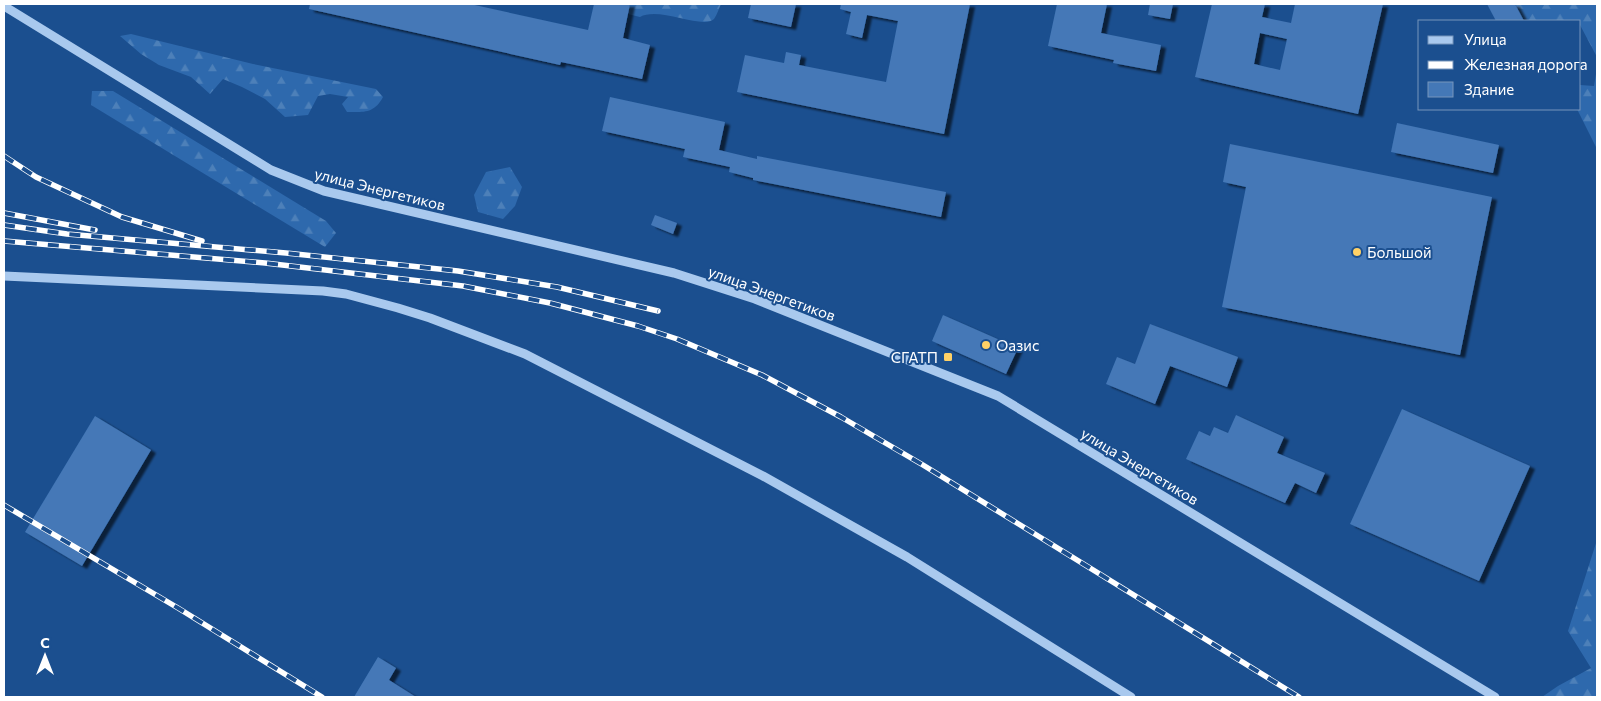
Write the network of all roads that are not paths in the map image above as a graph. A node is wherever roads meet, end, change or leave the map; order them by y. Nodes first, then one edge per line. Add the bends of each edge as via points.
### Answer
1 (4, 6) edge
2 (4, 276) edge
3 (1131, 697) edge
4 (1495, 697) edge

1 - 4 street, улица Энергетиков via 272,170 324,191 674,274 756,299 998,396
2 - 3 street via 323,291 346,294 438,321 525,354 763,476 907,556

